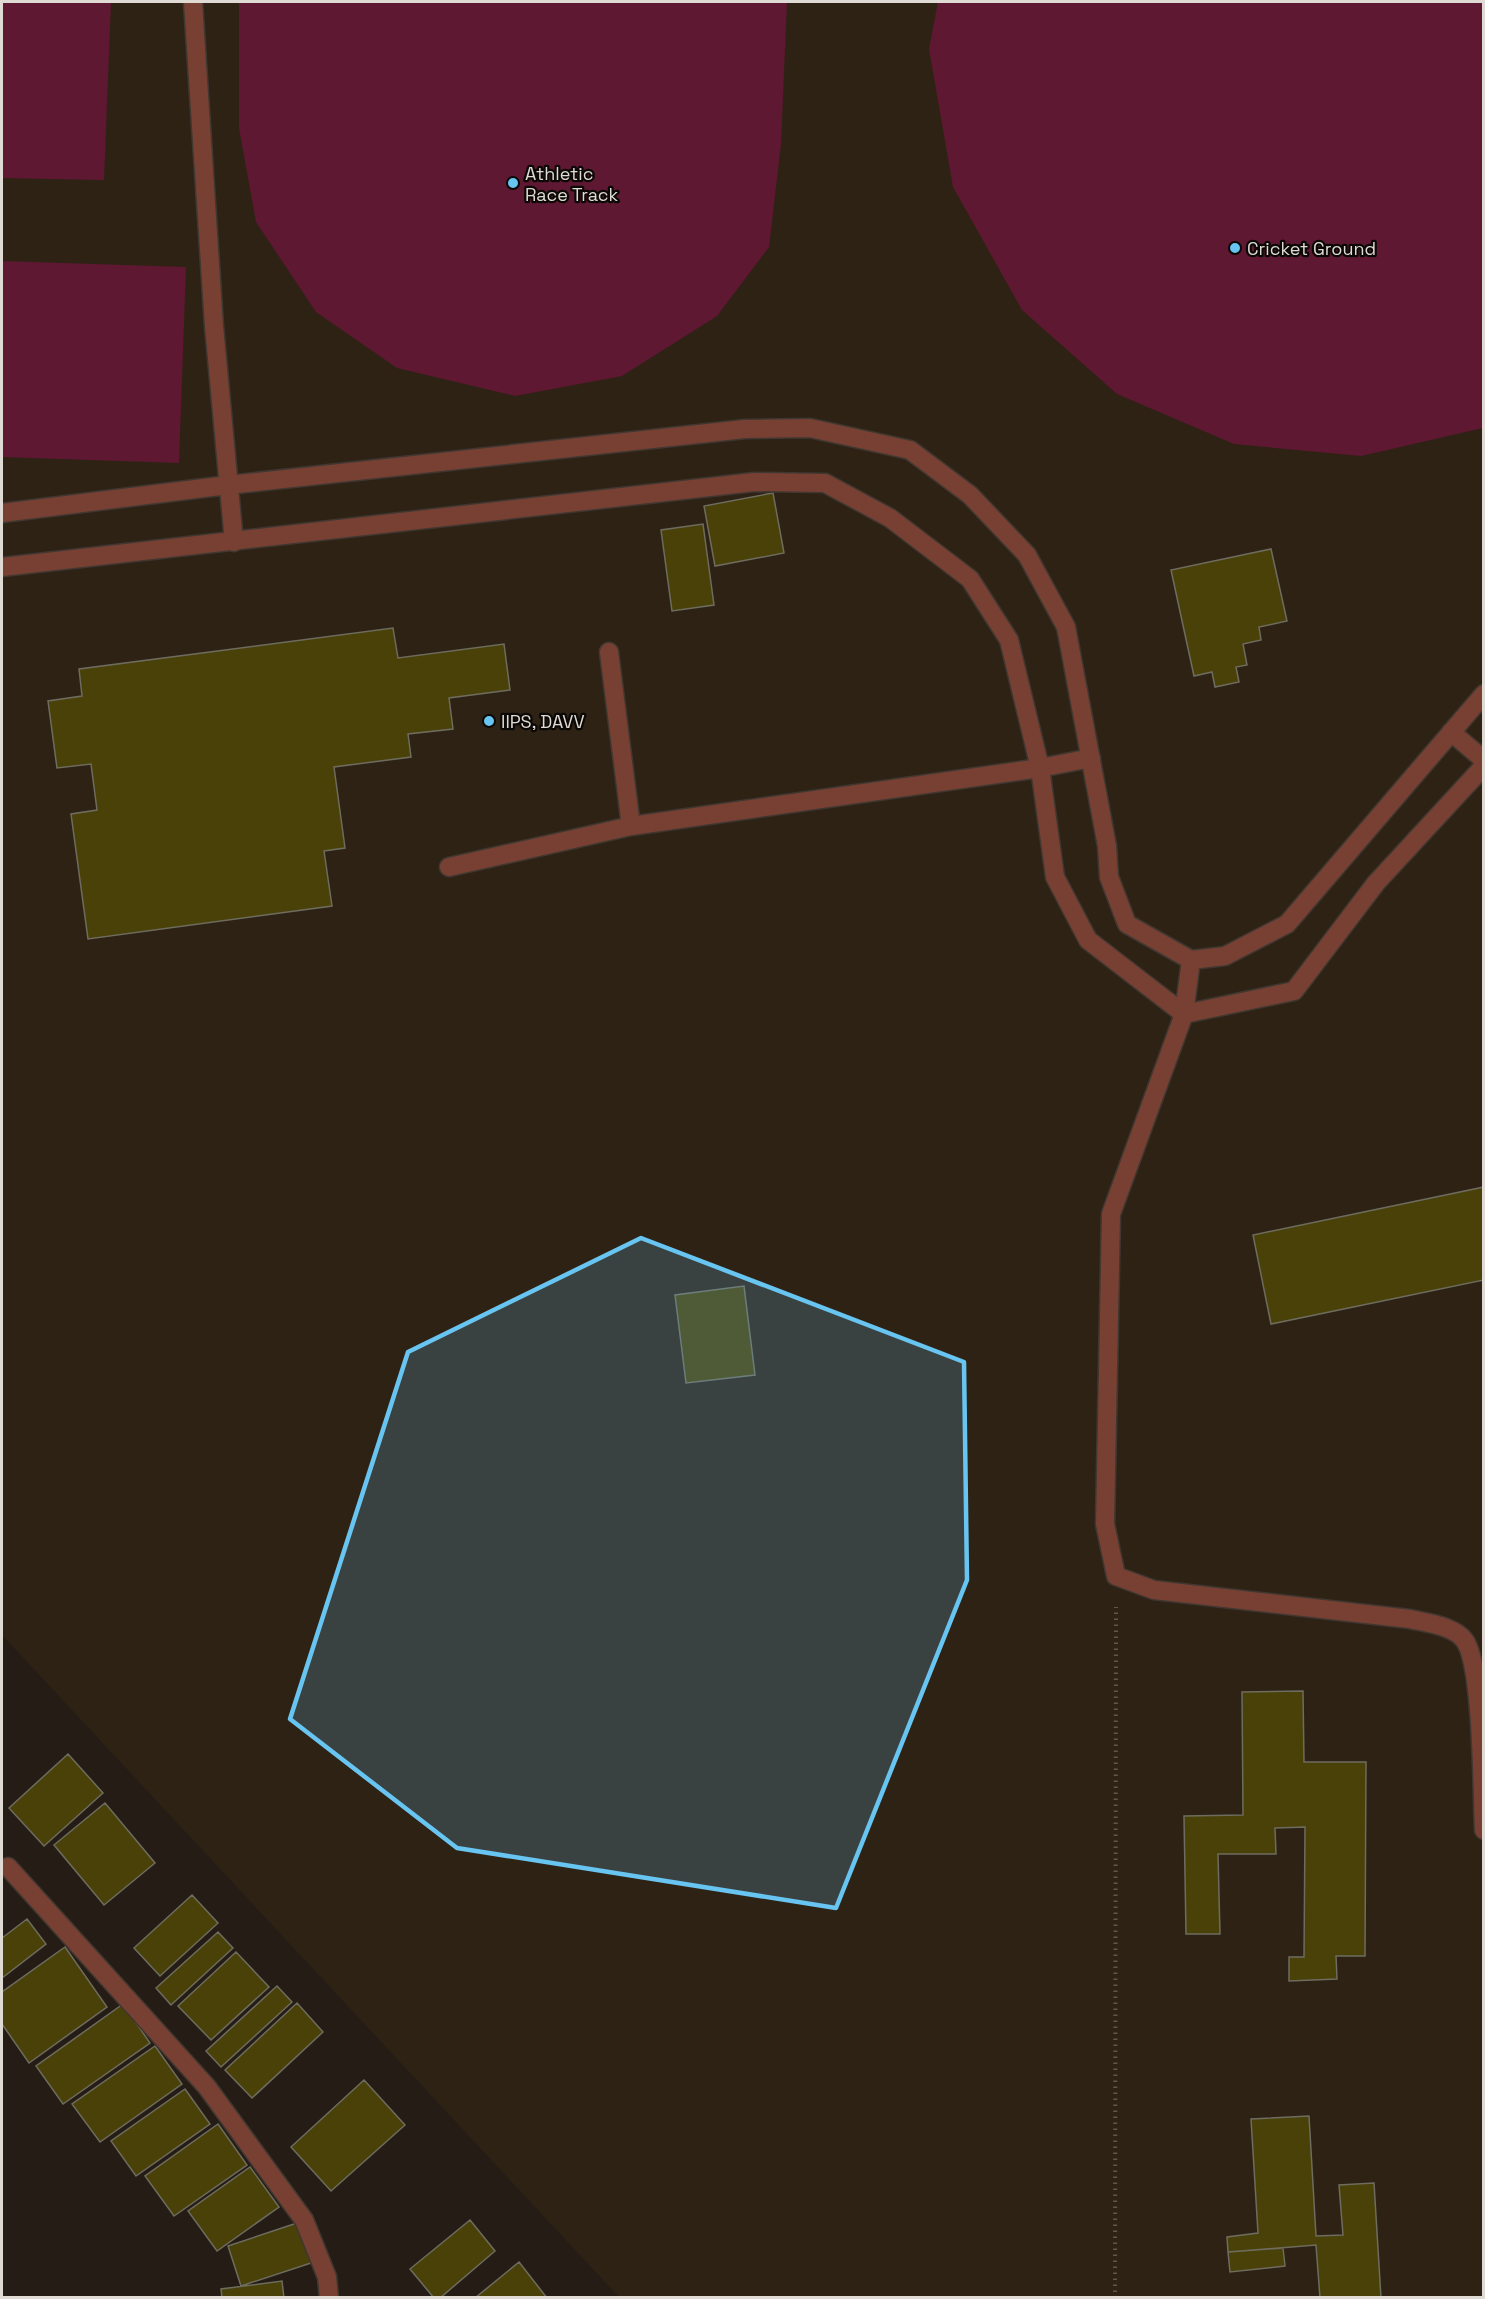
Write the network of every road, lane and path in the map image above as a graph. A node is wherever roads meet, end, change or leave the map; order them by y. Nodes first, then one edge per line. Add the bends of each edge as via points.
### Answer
1 (193, 2) edge
2 (228, 485) junction
3 (2, 513) edge
4 (234, 542) junction
5 (2, 567) edge
6 (609, 652) dead end
7 (1484, 694) edge
8 (1451, 732) junction
9 (1091, 758) junction
10 (1484, 760) edge
11 (1484, 766) edge
12 (1040, 768) junction
13 (631, 826) junction
14 (448, 867) dead end
15 (1191, 960) junction
16 (1184, 1014) junction
17 (1116, 1576) junction
18 (1484, 1830) edge
19 (8, 1867) dead end
20 (329, 2298) edge
21 (1115, 2298) edge

1 - 2 street
2 - 3 street
2 - 4 street
2 - 9 street via 745,429 810,428 910,450 970,495 1028,555 1066,627
4 - 5 street
4 - 12 street via 754,482 825,483 890,518 970,579 1009,640
6 - 13 street
7 - 8 street
8 - 10 street
8 - 15 street via 1287,924 1226,956
9 - 12 street
9 - 15 street via 1109,877 1127,924
11 - 16 street via 1376,883 1294,991
12 - 13 street
12 - 16 street via 1055,878 1088,940
13 - 14 street
15 - 16 street
16 - 17 street via 1111,1214 1105,1524
17 - 18 street via 1154,1590 1410,1619 1442,1626 1465,1640 1475,1668
17 - 21 path
19 - 20 street via 207,2087 303,2220 327,2277

